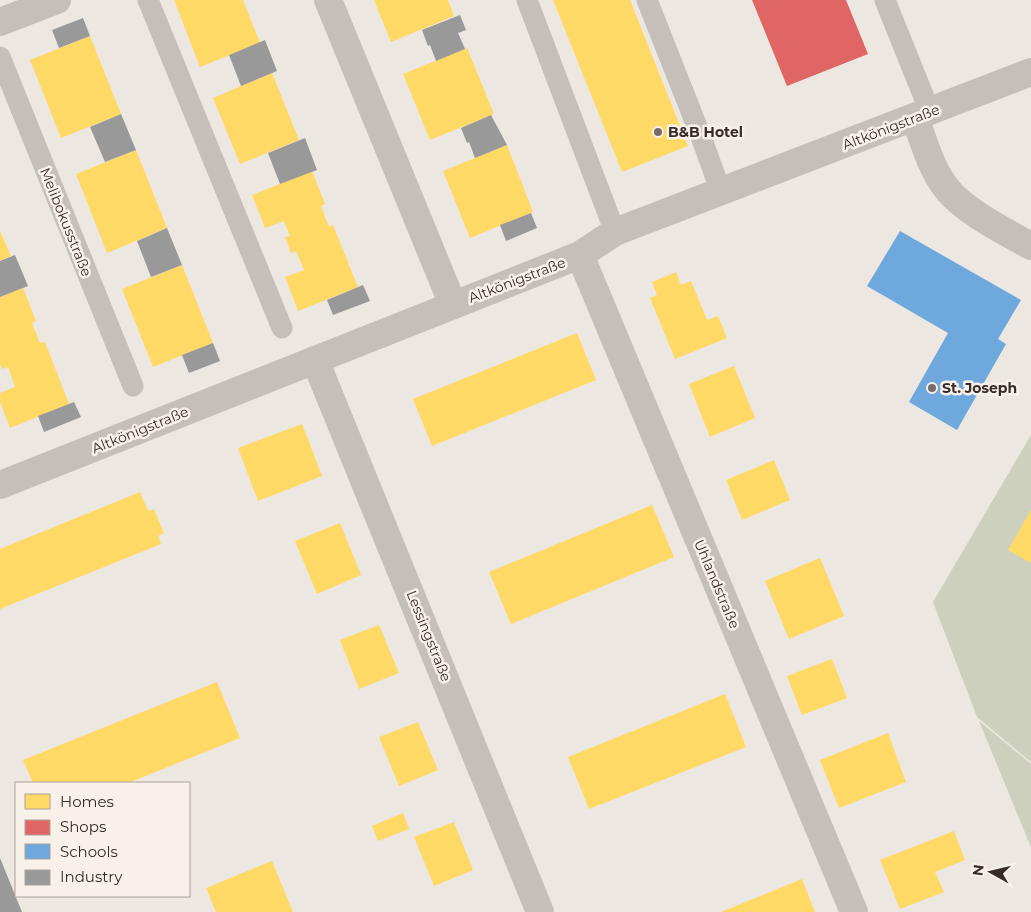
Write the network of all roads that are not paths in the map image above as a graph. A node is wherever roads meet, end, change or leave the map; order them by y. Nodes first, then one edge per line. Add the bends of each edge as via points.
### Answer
1 (57, 0) edge
2 (148, 0) edge
3 (328, 0) edge
4 (526, 0) edge
5 (647, 0) edge
6 (885, 0) edge
7 (22, 6) edge
8 (0, 22) edge
9 (0, 57) edge
10 (1031, 72) edge
11 (922, 115) junction
12 (721, 192) junction
13 (615, 232) junction
14 (1031, 246) edge
15 (580, 255) junction
16 (453, 306) junction
17 (282, 328) dead end
18 (316, 360) junction
19 (133, 386) dead end
20 (0, 486) edge
21 (540, 912) edge
22 (854, 912) edge

1 - 7 street
2 - 17 lane
3 - 16 street
4 - 13 lane
5 - 12 lane
6 - 11 lane
7 - 8 street
9 - 19 lane, Melibokusstraße
10 - 11 street, Altkönigstraße
11 - 12 street, Altkönigstraße
11 - 14 street via 934,167 948,190 964,205
12 - 13 street, Altkönigstraße
13 - 15 street, Altkönigstraße
15 - 16 street, Altkönigstraße
15 - 22 street, Uhlandstraße
16 - 18 street, Altkönigstraße
18 - 20 street, Altkönigstraße
18 - 21 street, Lessingstraße

